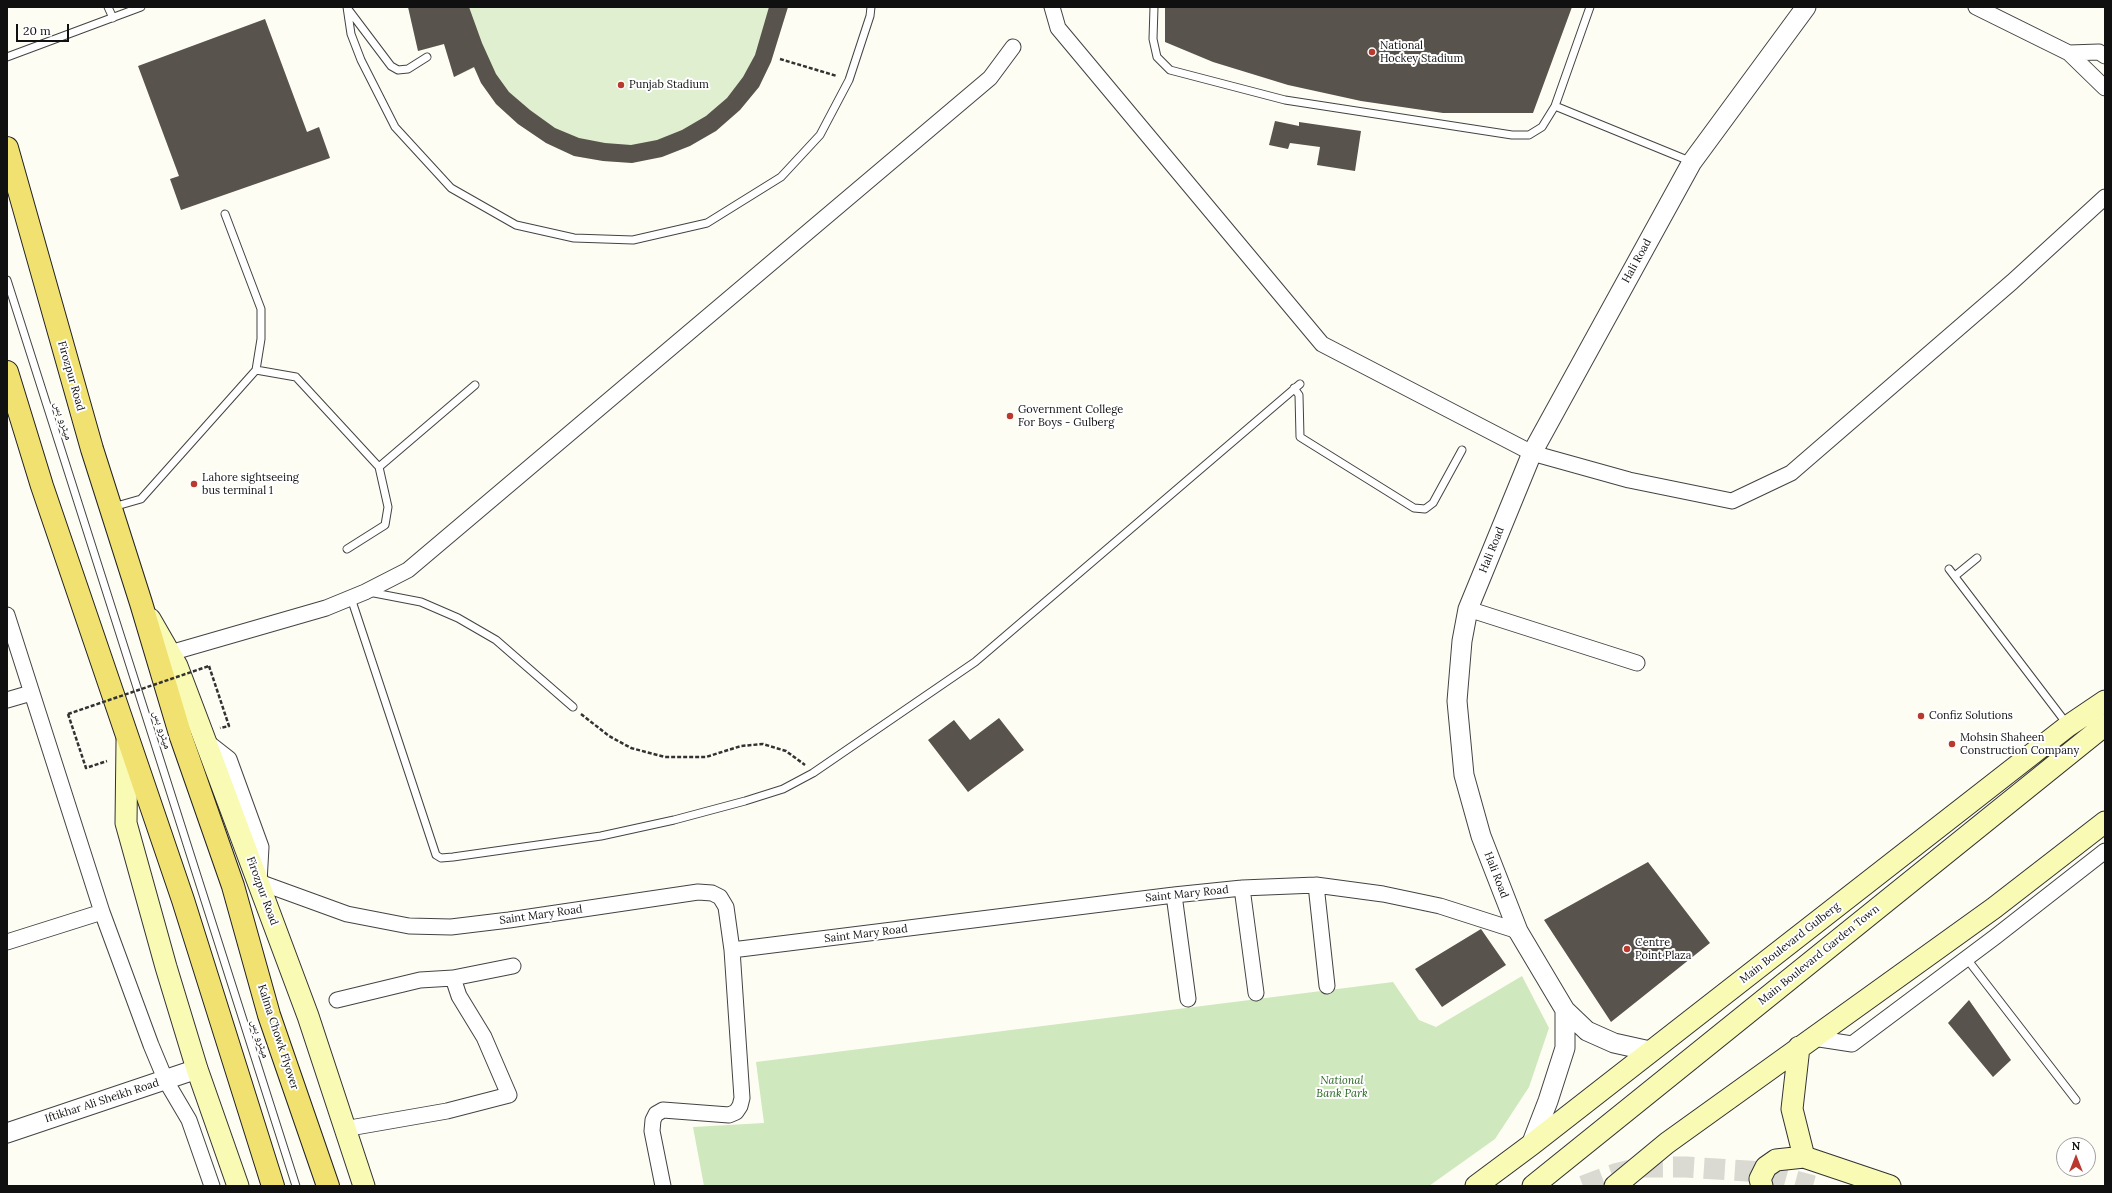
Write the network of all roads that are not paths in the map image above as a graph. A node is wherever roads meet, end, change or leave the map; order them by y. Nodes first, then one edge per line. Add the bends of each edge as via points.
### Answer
1 (108, 7) edge
2 (141, 7) edge
3 (347, 7) edge
4 (871, 7) edge
5 (1052, 7) edge
6 (1154, 7) edge
7 (1590, 7) edge
8 (1806, 7) edge
9 (1976, 7) edge
10 (113, 18) junction
11 (1012, 47) dead end
12 (2069, 53) junction
13 (2105, 56) edge
14 (7, 57) edge
15 (427, 57) dead end
16 (2105, 88) edge
17 (1555, 106) junction
18 (7, 148) edge
19 (1692, 162) junction
20 (2105, 197) edge
21 (225, 214) dead end
22 (7, 280) edge
23 (256, 370) junction
24 (7, 372) edge
25 (475, 385) dead end
26 (1462, 450) dead end
27 (1532, 453) junction
28 (379, 467) junction
29 (111, 508) junction
30 (347, 549) dead end
31 (1977, 558) dead end
32 (1949, 569) dead end
33 (1955, 576) junction
34 (365, 592) junction
35 (351, 598) junction
36 (141, 603) junction
37 (1468, 609) junction
38 (7, 616) edge
39 (170, 653) junction
40 (1637, 663) dead end
41 (30, 693) junction
42 (7, 700) edge
43 (2105, 701) edge
44 (573, 707) road end
45 (2105, 724) edge
46 (2068, 726) junction
47 (127, 741) junction
48 (2105, 822) edge
49 (2105, 851) edge
50 (259, 882) junction
51 (1316, 885) junction
52 (233, 886) joint
53 (1242, 888) junction
54 (1174, 895) junction
55 (102, 912) junction
56 (1518, 931) junction
57 (7, 942) edge
58 (732, 950) junction
59 (1967, 959) junction
60 (513, 966) dead end
61 (453, 978) junction
62 (1327, 986) dead end
63 (1256, 994) dead end
64 (1188, 999) dead end
65 (337, 1000) dead end
66 (1565, 1010) junction
67 (1806, 1042) junction
68 (1650, 1051) junction
69 (197, 1069) junction
70 (166, 1080) junction
71 (2076, 1100) dead end
72 (344, 1129) junction
73 (7, 1133) edge
74 (1531, 1145) junction
75 (1804, 1157) junction
76 (212, 1186) edge
77 (238, 1186) edge
78 (273, 1186) edge
79 (296, 1186) edge
80 (328, 1186) edge
81 (364, 1186) edge
82 (663, 1186) edge
83 (1476, 1186) edge
84 (1533, 1186) edge
85 (1615, 1186) edge
86 (1762, 1186) edge
87 (1890, 1186) edge

1 - 10 lane
2 - 10 lane
3 - 4 lane via 351,34 360,60 395,127 451,188 516,225 574,238 633,240 707,223 781,176 820,135 849,80
3 - 15 lane via 391,66 398,70 408,69
5 - 27 street via 1058,28 1322,344
6 - 17 lane via 1153,39 1157,57 1170,70 1285,100 1512,135 1529,135 1542,127
7 - 17 lane
8 - 19 street, Hali Road
9 - 12 street
10 - 14 lane
11 - 34 street via 984,83 414,564
12 - 13 street via 2099,52
12 - 16 street
17 - 19 lane
18 - 29 main road, Firozpur Road
19 - 27 street, Hali Road
20 - 27 street via 2012,282 1792,473 1732,501 1629,480
21 - 23 lane via 261,309
22 - 79 lane, میٹرو بس
23 - 28 lane via 296,377
23 - 29 lane via 140,499
24 - 47 main road
25 - 28 lane
26 - 35 lane via 1433,503 1425,509 1414,508 1300,436 1297,386 975,662 814,773 783,789 674,820 601,836 441,858 436,855
27 - 37 street, Hali Road
28 - 30 lane via 388,507 386,525
29 - 36 main road, Firozpur Road
31 - 33 lane
32 - 33 lane
33 - 46 lane
34 - 35 street
34 - 44 lane via 421,602 458,618 496,640
35 - 39 street via 326,608
36 - 39 main road, Firozpur Road
36 - 52 main road, Firozpur Road via 181,737
37 - 40 street
37 - 56 street, Hali Road via 1462,641 1457,702 1464,775 1481,836
38 - 41 street
39 - 50 main road, Firozpur Road
41 - 42 street
41 - 55 street
43 - 46 main road, Main Boulevard Gulberg
45 - 84 main road, Main Boulevard Garden Town
46 - 68 main road, Main Boulevard Gulberg
47 - 69 main road via 126,823
47 - 78 main road via 183,900
48 - 67 main road via 1994,908
49 - 59 street
50 - 58 street, Saint Mary Road via 347,914 409,926 451,927 698,892 712,893 720,897 726,907
50 - 72 main road, Firozpur Road via 308,1016
51 - 53 street, Saint Mary Road
51 - 56 street, Saint Mary Road via 1383,894 1440,906
51 - 62 street
52 - 80 main road, Kalma Chowk Flyover via 270,1015
53 - 54 street, Saint Mary Road
53 - 63 street
54 - 58 street, Saint Mary Road
54 - 64 street
55 - 57 street
55 - 70 street
56 - 66 street, Hali Road
58 - 82 street via 742,1098 740,1106 736,1112 729,1115 663,1110 656,1114 652,1131
59 - 67 street via 1852,1044
59 - 71 lane
60 - 61 street
61 - 65 street via 420,980
61 - 72 street via 459,996 484,1037 509,1095 447,1111
66 - 68 street, Hali Road via 1587,1031 1614,1043
66 - 74 street via 1565,1048
67 - 75 main road via 1792,1109
67 - 85 main road via 1667,1143
68 - 74 main road, Main Boulevard Gulberg
69 - 70 street, Iftikhar Ali Sheikh Road
69 - 77 main road
70 - 73 street, Iftikhar Ali Sheikh Road
70 - 76 street via 189,1120
72 - 81 main road, Firozpur Road
74 - 83 main road, Main Boulevard Gulberg
75 - 86 main road via 1776,1160 1766,1167 1760,1179
75 - 87 main road

